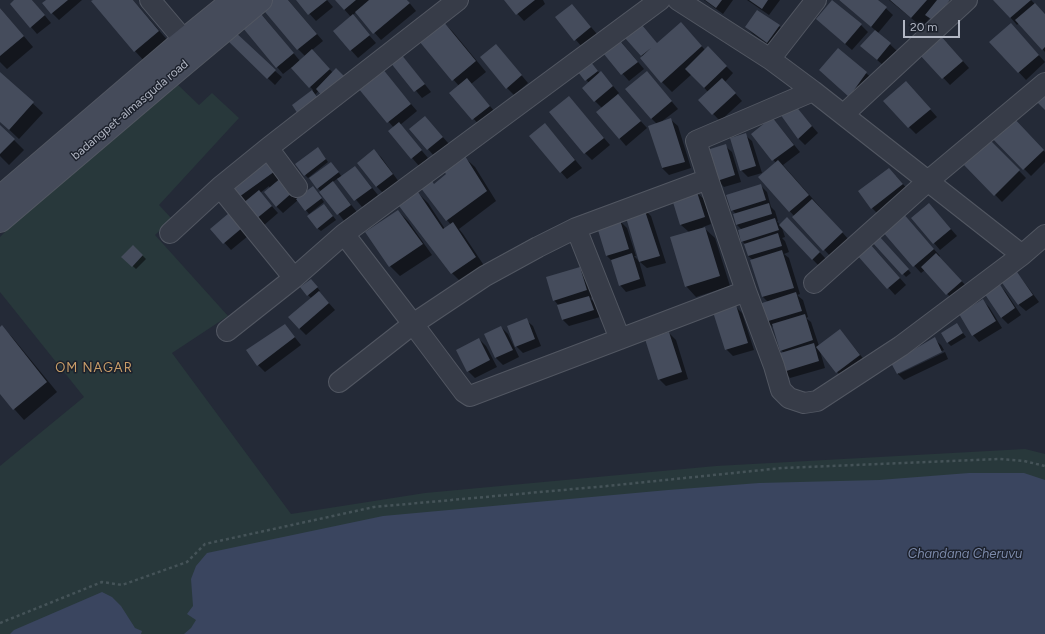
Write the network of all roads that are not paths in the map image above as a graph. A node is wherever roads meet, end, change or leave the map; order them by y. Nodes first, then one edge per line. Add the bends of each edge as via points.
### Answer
1 (150, 0) edge
2 (233, 0) edge
3 (261, 0) edge
4 (458, 0) edge
5 (660, 0) edge
6 (678, 0) edge
7 (816, 0) edge
8 (967, 0) edge
9 (184, 40) junction
10 (770, 59) junction
11 (1045, 83) edge
12 (813, 91) junction
13 (844, 114) junction
14 (268, 148) junction
15 (708, 179) junction
16 (928, 181) junction
17 (220, 187) junction
18 (297, 187) dead end
19 (0, 197) edge
20 (0, 221) edge
21 (576, 228) junction
22 (170, 233) dead end
23 (344, 234) junction
24 (1045, 235) edge
25 (1022, 255) junction
26 (294, 278) junction
27 (814, 283) dead end
28 (746, 291) junction
29 (413, 324) junction
30 (227, 331) dead end
31 (620, 339) junction
32 (339, 382) dead end

1 - 9 street
2 - 9 street, badangpet-almasguda road
3 - 20 street, badangpet-almasguda road
4 - 14 street
5 - 23 street
6 - 10 street
7 - 10 street
8 - 13 street
9 - 19 street, badangpet-almasguda road
10 - 12 street
11 - 16 street
12 - 13 street
12 - 15 street via 696,141
13 - 16 street
14 - 17 street
14 - 18 street
15 - 21 street
15 - 28 street
16 - 25 street
16 - 27 street
17 - 22 street
17 - 26 street
21 - 29 street via 485,276
21 - 31 street
23 - 26 street
23 - 29 street
24 - 25 street
25 - 28 street via 883,359 818,402 804,404 789,398 781,390
26 - 30 street
28 - 31 street
29 - 31 street via 464,392 470,396
29 - 32 street

